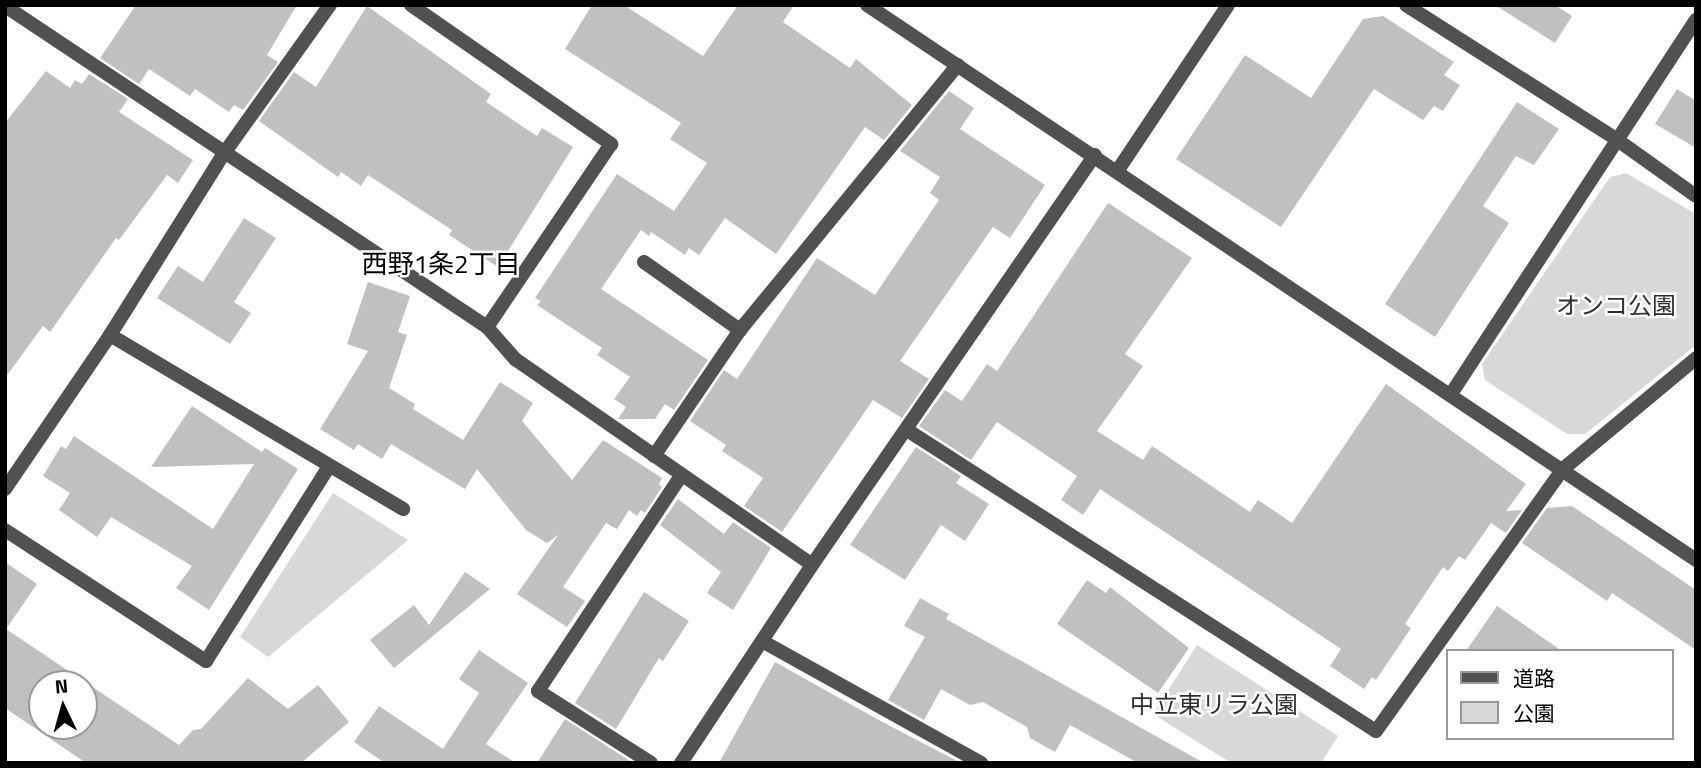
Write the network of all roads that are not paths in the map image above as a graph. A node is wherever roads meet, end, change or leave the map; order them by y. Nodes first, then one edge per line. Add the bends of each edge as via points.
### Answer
1 (330, 5) edge
2 (411, 5) edge
3 (867, 5) edge
4 (1228, 5) edge
5 (1406, 5) edge
6 (5, 6) edge
7 (1696, 20) edge
8 (958, 65) junction
9 (1616, 139) junction
10 (225, 152) junction
11 (1095, 155) junction
12 (1118, 170) junction
13 (1696, 196) edge
14 (644, 262) dead end
15 (487, 327) junction
16 (740, 330) junction
17 (110, 335) junction
18 (1696, 358) edge
19 (1451, 394) junction
20 (906, 430) junction
21 (654, 456) junction
22 (328, 468) junction
23 (1563, 469) junction
24 (681, 476) junction
25 (5, 489) edge
26 (403, 509) dead end
27 (5, 530) edge
28 (1696, 560) edge
29 (812, 565) junction
30 (762, 641) junction
31 (651, 763) edge
32 (681, 763) edge
33 (981, 763) edge

1 - 10 street
2 - 15 street via 611,144
3 - 8 street
4 - 12 street
5 - 9 street
6 - 10 street
7 - 9 street
8 - 11 street
8 - 16 street
9 - 13 street
9 - 19 street
10 - 15 street
10 - 17 street
11 - 12 street
11 - 20 street
12 - 19 street
14 - 16 street
15 - 21 street via 515,359
16 - 21 street
17 - 22 street
17 - 25 street
18 - 23 street
19 - 23 street
20 - 23 street via 1376,731
20 - 29 street
21 - 24 street
22 - 26 street via 350,476
22 - 27 street via 206,661
23 - 28 street
24 - 29 street
24 - 31 street via 538,691
29 - 30 street
30 - 32 street
30 - 33 street

